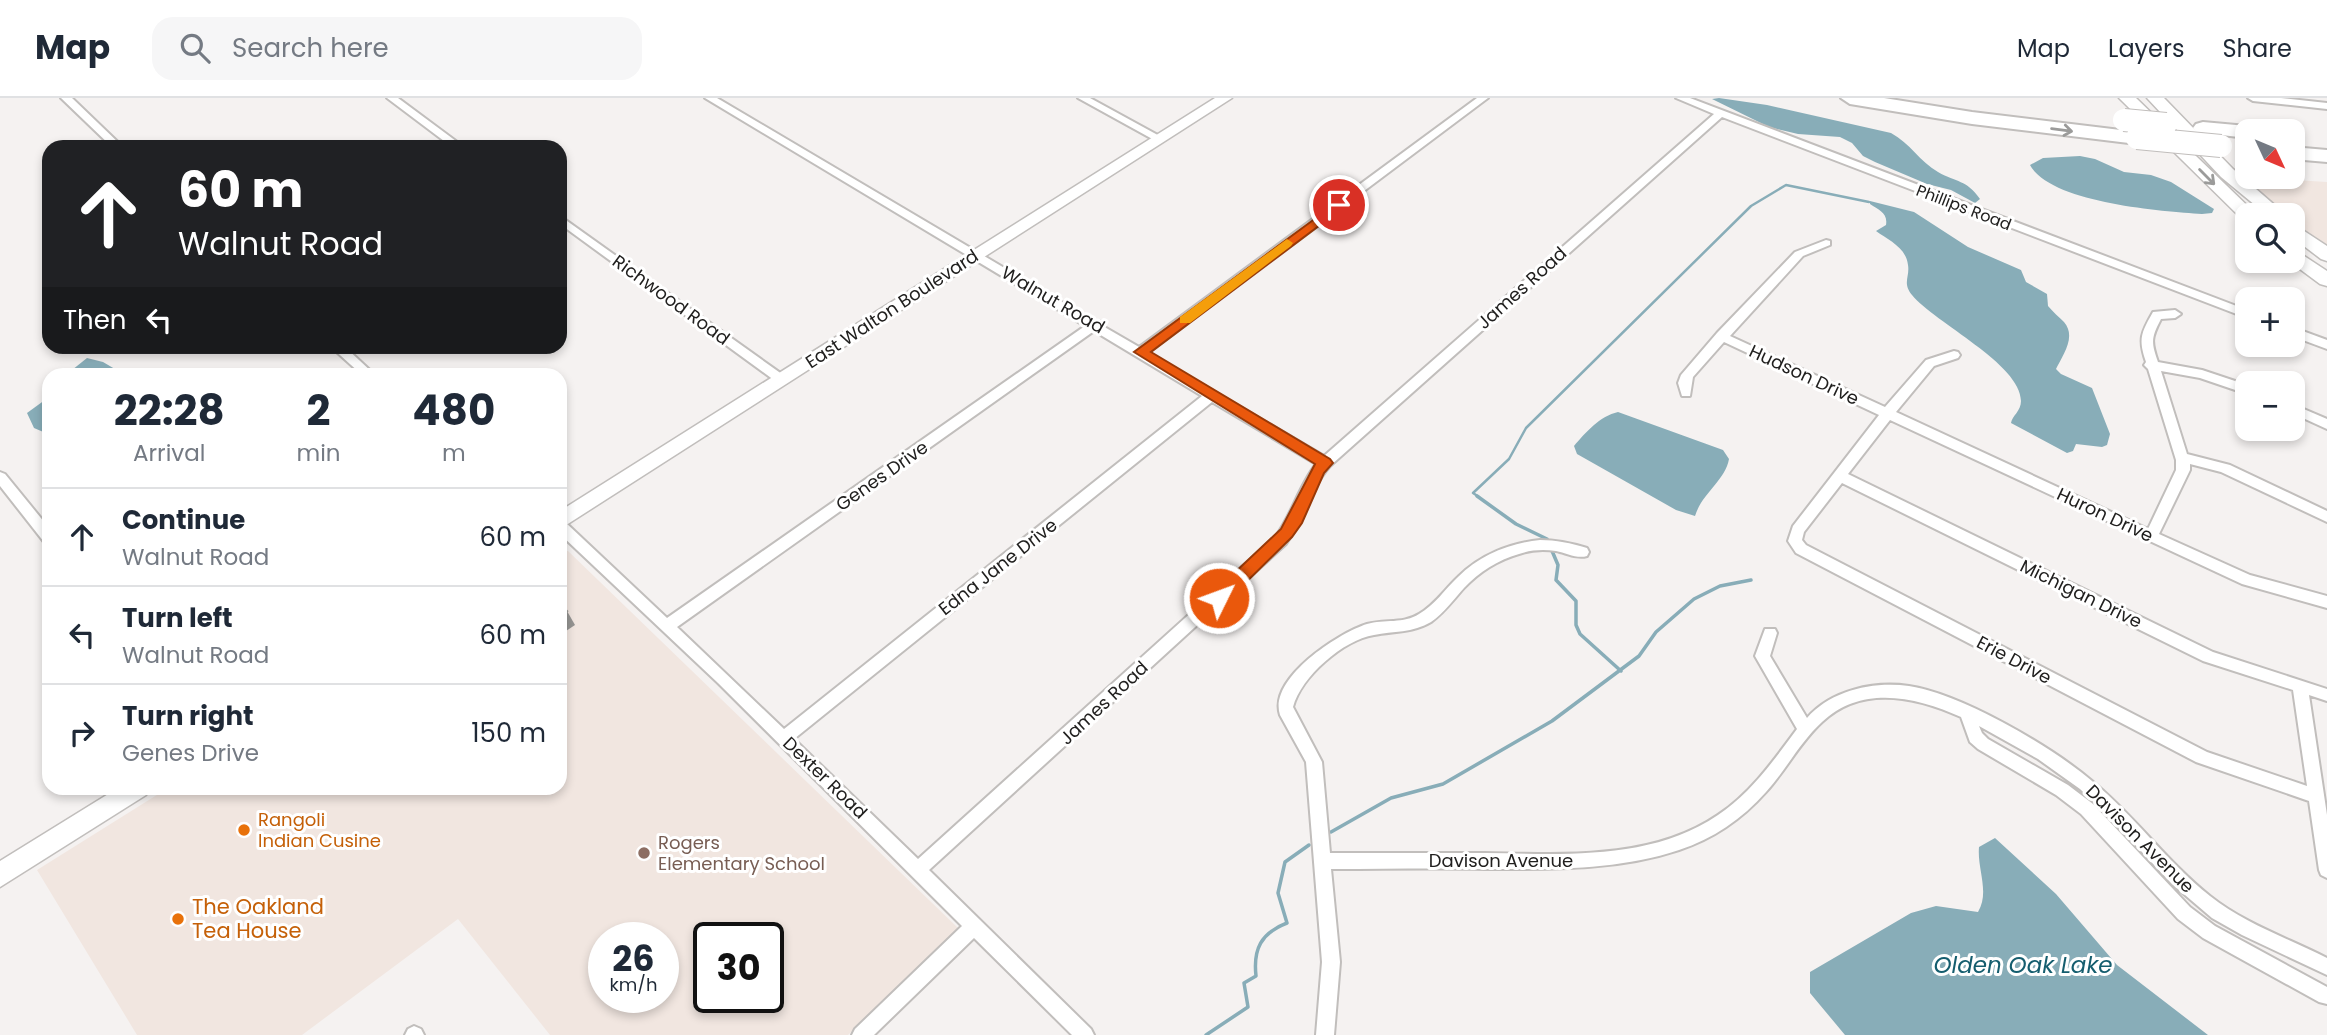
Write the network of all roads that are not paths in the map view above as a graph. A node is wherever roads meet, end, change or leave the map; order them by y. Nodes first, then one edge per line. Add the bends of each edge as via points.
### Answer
1 (66, 98) edge
2 (392, 98) edge
3 (710, 98) edge
4 (1083, 98) edge
5 (1225, 98) edge
6 (1483, 98) edge
7 (1681, 98) edge
8 (1850, 98) edge
9 (1931, 98) edge
10 (2127, 98) edge
11 (2155, 98) edge
12 (2253, 98) edge
13 (2327, 106) edge
14 (1720, 114) junction
15 (2235, 132) edge
16 (2199, 134) junction
17 (2305, 137) edge
18 (2168, 138) joint
19 (1160, 139) junction
20 (111, 140) edge
21 (449, 140) edge
22 (2327, 140) edge
23 (2221, 146) joint
24 (2235, 148) edge
25 (2305, 154) edge
26 (2327, 156) edge
27 (2236, 203) edge
28 (2265, 203) edge
29 (567, 224) edge
30 (2305, 238) edge
31 (1826, 243) dead end
32 (2327, 255) edge
33 (975, 256) junction
34 (2305, 264) edge
35 (2327, 280) edge
36 (2235, 309) edge
37 (2175, 314) dead end
38 (1096, 324) junction
39 (1721, 336) junction
40 (2305, 336) edge
41 (2327, 345) edge
42 (1141, 352) junction
43 (345, 354) edge
44 (1955, 355) dead end
45 (2150, 365) junction
46 (361, 368) edge
47 (782, 380) junction
48 (2235, 386) edge
49 (1686, 393) dead end
50 (1212, 395) junction
51 (1888, 414) junction
52 (2305, 414) edge
53 (2327, 424) edge
54 (2182, 457) junction
55 (1325, 463) junction
56 (1840, 476) junction
57 (0, 477) edge
58 (2327, 517) edge
59 (567, 518) edge
60 (42, 528) edge
61 (567, 530) edge
62 (2151, 536) junction
63 (1582, 552) dead end
64 (2327, 602) edge
65 (667, 626) junction
66 (1770, 633) dead end
67 (2301, 687) junction
68 (2327, 695) edge
69 (1968, 715) junction
70 (1805, 729) junction
71 (784, 738) junction
72 (127, 795) edge
73 (2315, 796) junction
74 (1322, 862) junction
75 (919, 869) junction
76 (2327, 870) edge
77 (0, 875) edge
78 (974, 926) junction
79 (2325, 966) edge
80 (2326, 998) edge
81 (861, 1035) edge
82 (1085, 1035) edge
83 (1325, 1035) edge

1 - 20 street
2 - 21 street
3 - 33 street, Walnut Road
4 - 19 street
5 - 19 main road, East Walton Boulevard
6 - 42 street
7 - 14 street, Phillips Road
8 -> 23 highway, bridge via 1972,118
9 - 16 highway, bridge via 2124,120
10 - 18 main road
11 - 16 main road
12 - 13 street
14 - 36 street, Phillips Road
14 - 55 street, James Road
15 - 16 highway
16 - 28 main road
17 - 22 highway
18 -> 27 main road
19 - 33 main road, East Walton Boulevard
23 - 24 highway
25 - 26 highway
29 - 47 street, Richwood Road
30 - 32 main road
31 - 39 street via 1799,254
33 - 38 street, Walnut Road
33 - 47 main road, East Walton Boulevard
34 - 35 main road
37 - 45 street via 2157,315 2152,322 2146,344
38 - 42 street, Walnut Road
38 - 65 street, Genes Drive
39 - 49 street via 1687,375
39 - 51 street, Hudson Drive
40 - 41 street
42 - 50 street, Walnut Road
43 - 46 street
44 - 51 street via 1930,363
45 - 48 street via 2202,374
45 - 54 street
47 - 59 main road, East Walton Boulevard
50 - 55 street, Walnut Road
50 - 71 street, Edna Jane Drive
51 - 56 street
51 - 62 street, Huron Drive
52 - 53 street
54 - 58 street via 2234,472
54 - 62 street via 2183,470
55 - 75 street, James Road via 1287,533
56 - 67 street, Michigan Drive via 2208,657
56 - 73 street, Erie Drive via 1798,530 1795,541 1801,549 2191,752 2234,771
57 - 60 street
61 - 65 street, Dexter Road
62 - 64 street, Huron Drive via 2247,580
63 - 74 street via 1534,546 1496,558 1466,577 1419,622 1370,629 1342,639 1292,688 1285,707 1314,762
65 - 71 street, Dexter Road
66 - 70 street via 1762,656
67 - 68 street, Michigan Drive
67 - 73 street
69 - 70 street, Davison Avenue via 1926,696 1879,690 1832,706
69 - 79 street, Davison Avenue via 2084,783 2207,905
69 - 80 street via 1975,737 2087,809 2200,926
70 - 74 street, Davison Avenue via 1780,768 1737,811 1706,831 1667,845 1574,862
71 - 75 street, Dexter Road
72 - 77 main road
73 - 76 street
74 - 83 street via 1332,962
75 - 78 street, Dexter Road
78 - 81 street
78 - 82 street, Dexter Road
79 - 80 street, Davison Avenue

